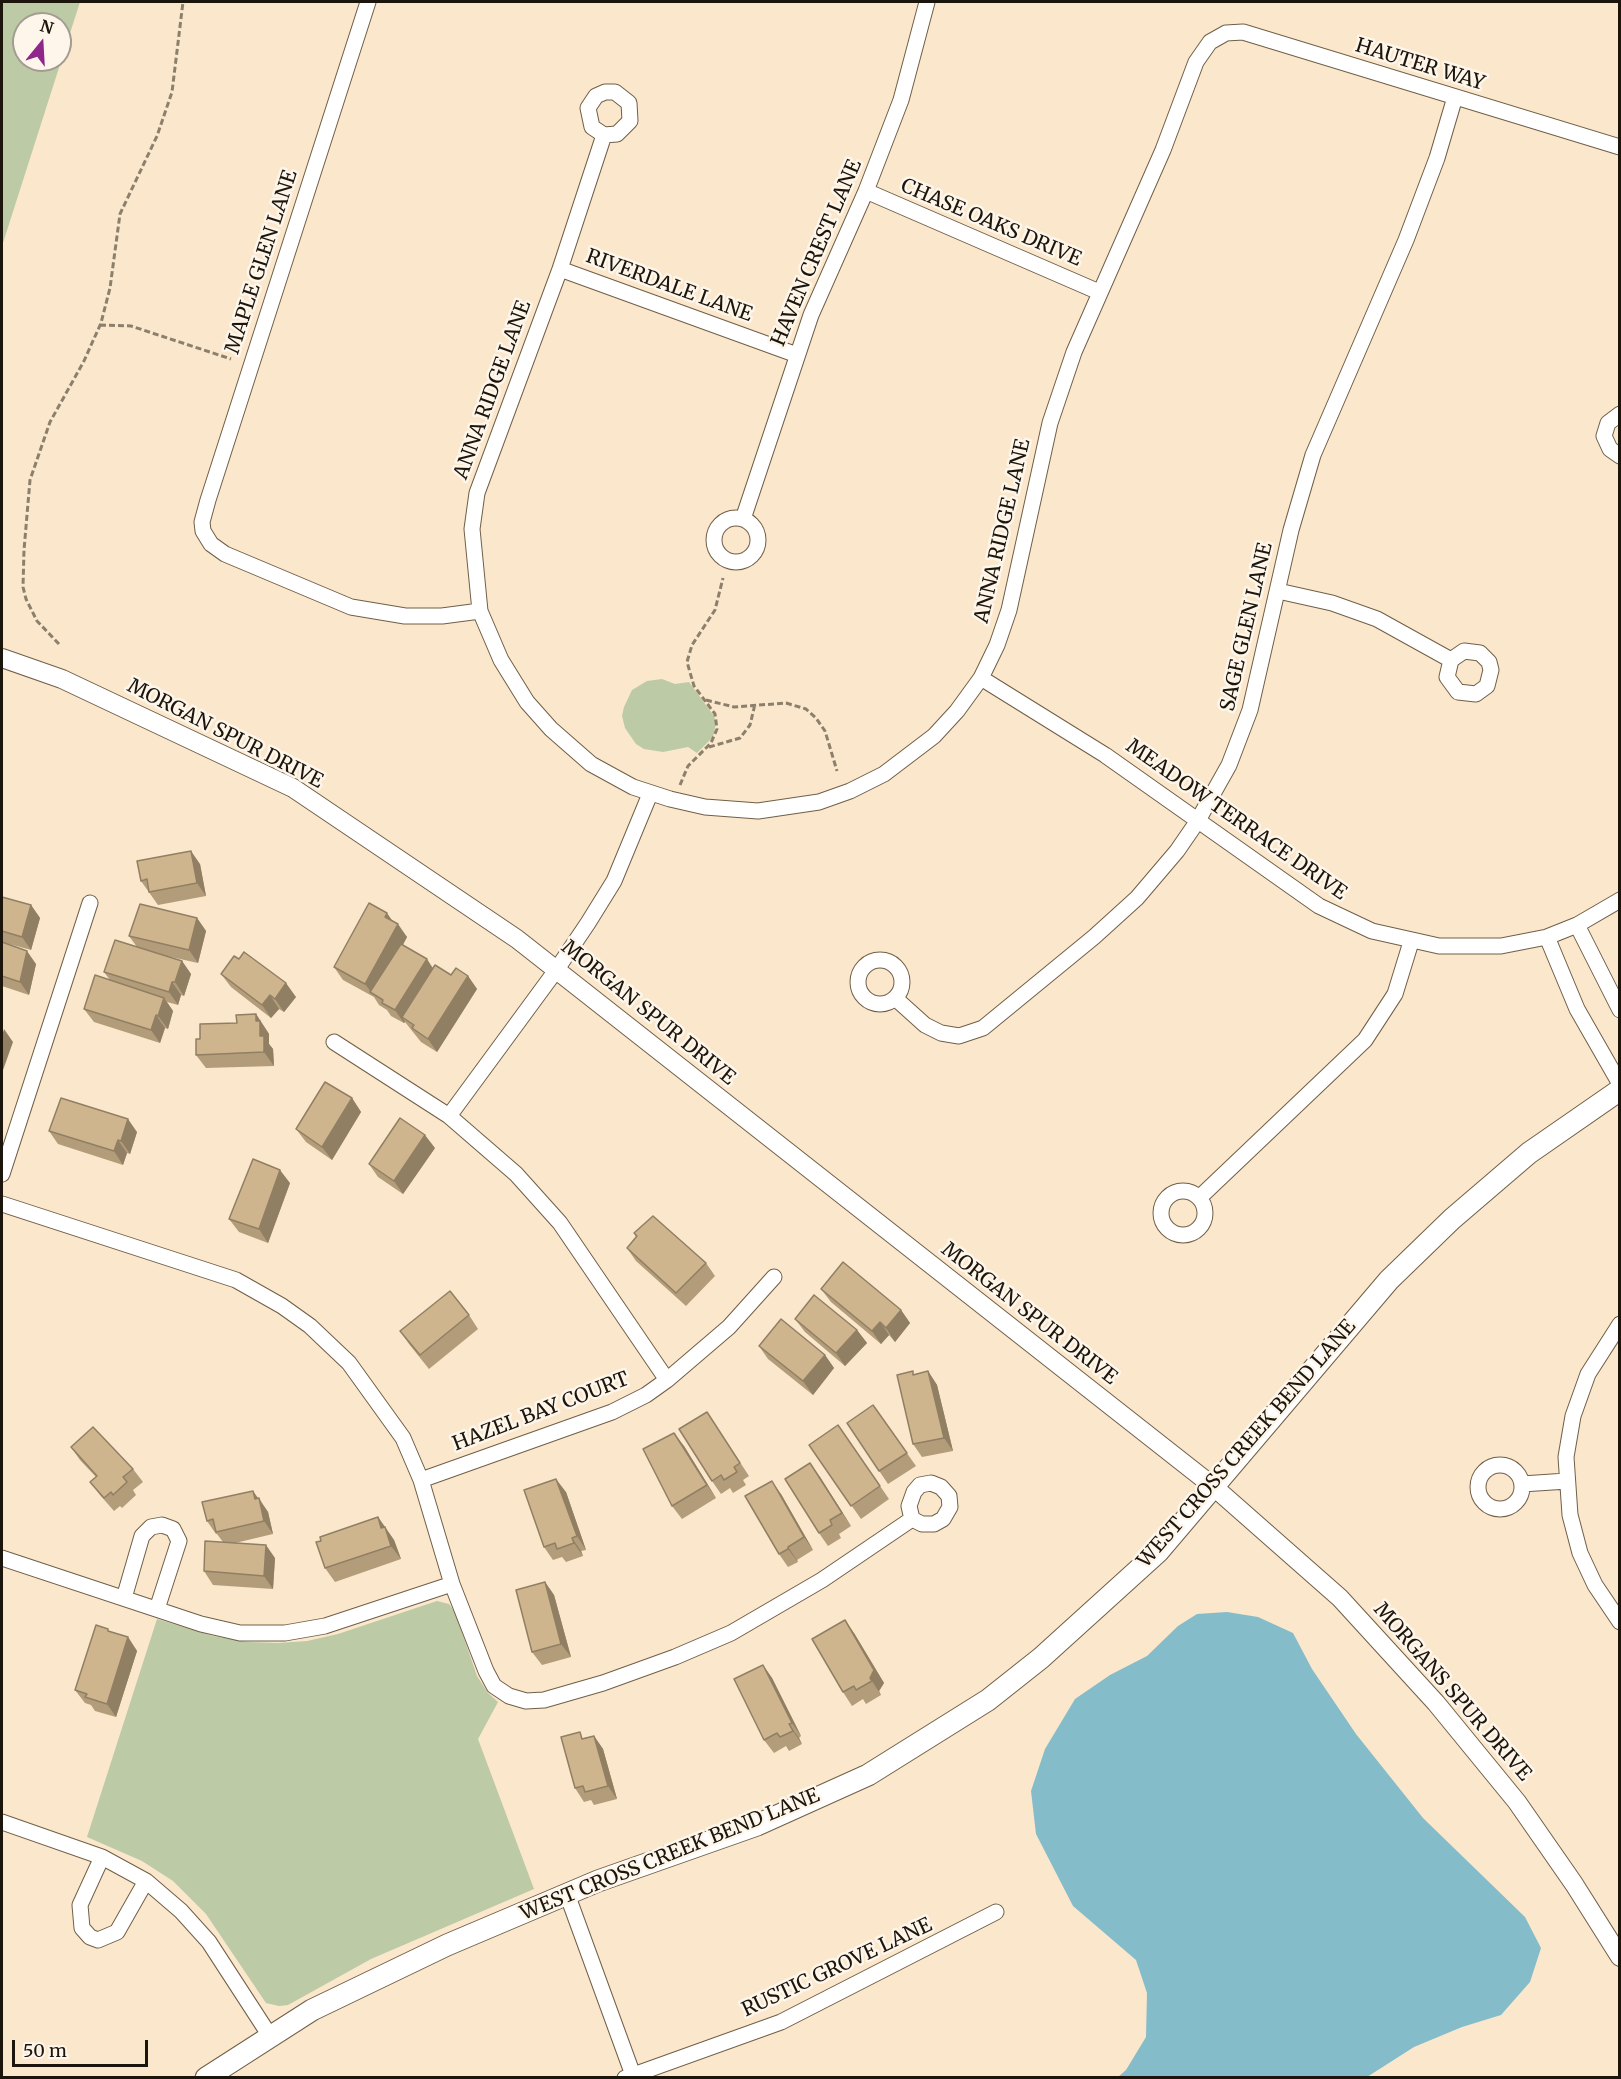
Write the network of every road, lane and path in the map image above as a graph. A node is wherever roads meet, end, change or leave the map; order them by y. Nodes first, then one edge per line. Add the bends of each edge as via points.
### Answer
1 (183, 2) edge
2 (368, 2) edge
3 (927, 2) edge
4 (1210, 42) joint
5 (1455, 97) junction
6 (604, 135) dead end
7 (1620, 147) edge
8 (866, 192) junction
9 (560, 269) junction
10 (1099, 292) junction
11 (100, 325) junction
12 (797, 355) junction
13 (231, 359) dead end
14 (1620, 414) edge
15 (1620, 456) edge
16 (742, 519) dead end
17 (723, 578) dead end
18 (1278, 591) junction
19 (480, 611) junction
20 (59, 644) dead end
21 (2, 658) edge
22 (1451, 660) dead end
23 (981, 678) junction
24 (705, 699) junction
25 (755, 705) junction
26 (707, 747) junction
27 (837, 771) dead end
28 (678, 789) dead end
29 (651, 794) junction
30 (1197, 822) junction
31 (1620, 900) edge
32 (90, 903) dead end
33 (1577, 925) junction
34 (1547, 937) junction
35 (1411, 942) junction
36 (557, 969) junction
37 (896, 998) dead end
38 (1620, 1010) edge
39 (334, 1042) dead end
40 (1620, 1084) edge
41 (1620, 1090) edge
42 (449, 1116) junction
43 (2, 1174) edge
44 (1199, 1198) dead end
45 (2, 1204) edge
46 (774, 1277) dead end
47 (1620, 1324) edge
48 (667, 1380) junction
49 (422, 1480) junction
50 (1567, 1481) junction
51 (1522, 1484) dead end
52 (1214, 1487) junction
53 (912, 1519) dead end
54 (2, 1558) edge
55 (452, 1584) junction
56 (124, 1598) junction
57 (158, 1609) junction
58 (1620, 1622) edge
59 (2, 1822) edge
60 (102, 1857) junction
61 (146, 1881) junction
62 (567, 1894) junction
63 (996, 1912) dead end
64 (1620, 1957) edge
65 (270, 2036) junction
66 (629, 2076) edge
67 (206, 2078) edge

1 - 11 path via 172,92 157,136 120,214 110,288
2 - 19 street, MAPLE GLEN LANE via 202,522 205,536 225,554 351,607 405,616
3 - 8 street, HAVEN CREST LANE via 901,100
4 - 5 street, HAUTER WAY via 1226,33 1243,32
4 - 10 street, ANNA RIDGE LANE via 1196,62 1163,150
5 - 7 street, HAUTER WAY
5 - 18 street, SAGE GLEN LANE via 1406,240 1313,454
6 - 9 street, ANNA RIDGE LANE
8 - 10 street, CHASE OAKS DRIVE
8 - 12 street, HAVEN CREST LANE via 819,295
9 - 12 street, RIVERDALE LANE
9 - 19 street, ANNA RIDGE LANE via 477,494 472,529
10 - 23 street, ANNA RIDGE LANE via 1050,423 1009,610
11 - 13 path via 131,326
11 - 20 path via 41,442 27,501 23,575 26,599 37,621
12 - 16 street, HAVEN CREST LANE
14 - 15 street via 1608,423 1604,436 1610,449
17 - 24 path via 711,618 687,656 691,681
18 - 22 street via 1332,603 1377,619
18 - 30 street, SAGE GLEN LANE via 1247,720 1229,765
19 - 29 street, ANNA RIDGE LANE via 507,672 537,714 591,764
21 - 36 street, MORGAN SPUR DRIVE via 62,679 293,788
23 - 29 street, ANNA RIDGE LANE via 957,711 921,748 884,774 834,797 789,808 742,810 689,804
23 - 30 street, MEADOW TERRACE DRIVE via 1106,755
24 - 25 path via 734,707
24 - 26 path via 716,714 717,724
25 - 26 path via 750,725 740,738
25 - 27 path via 786,703 811,713 828,736
26 - 28 path via 688,766
29 - 36 street via 614,881
30 - 35 street, MEADOW TERRACE DRIVE via 1334,915
30 - 37 street, SAGE GLEN LANE via 1137,898 983,1028 965,1035 947,1035 925,1025
31 - 33 street, MEADOW TERRACE DRIVE
32 - 43 street
33 - 34 street, MEADOW TERRACE DRIVE
33 - 38 street
34 - 35 street, MEADOW TERRACE DRIVE via 1480,948
34 - 40 street via 1577,1009
35 - 44 street via 1395,994 1365,1040
36 - 42 street
36 - 52 street, MORGAN SPUR DRIVE
39 - 42 street
41 - 52 main road, WEST CROSS CREEK BEND LANE via 1529,1153 1389,1280
42 - 48 street via 516,1174 560,1223
45 - 49 street via 226,1276 282,1306 349,1363 404,1438
46 - 48 street, HAZEL BAY COURT via 729,1326
47 - 50 street via 1588,1374 1573,1416 1568,1437
48 - 49 street, HAZEL BAY COURT via 612,1412
49 - 55 street
50 - 51 street
50 - 58 street via 1570,1515 1580,1553 1595,1585
52 - 62 main road, WEST CROSS CREEK BEND LANE via 1158,1551 1041,1658 988,1700 868,1775 757,1826
52 - 64 street, MORGANS SPUR DRIVE via 1340,1598 1436,1702 1517,1802
53 - 55 street via 822,1580 731,1633 603,1683 544,1700 526,1701 494,1686
54 - 56 street
55 - 57 street via 325,1626 285,1633 240,1633
56 - 57 street
56 - 57 street via 142,1536 151,1527 162,1525 173,1529 178,1541
59 - 60 street
60 - 61 street
60 - 61 street via 80,1905 82,1928 90,1937 98,1940 117,1932
61 - 65 street via 181,1911 208,1942
62 - 65 main road, WEST CROSS CREEK BEND LANE via 364,1985
62 - 66 street
63 - 66 street, RUSTIC GROVE LANE via 781,2022
65 - 67 main road, WEST CROSS CREEK BEND LANE

